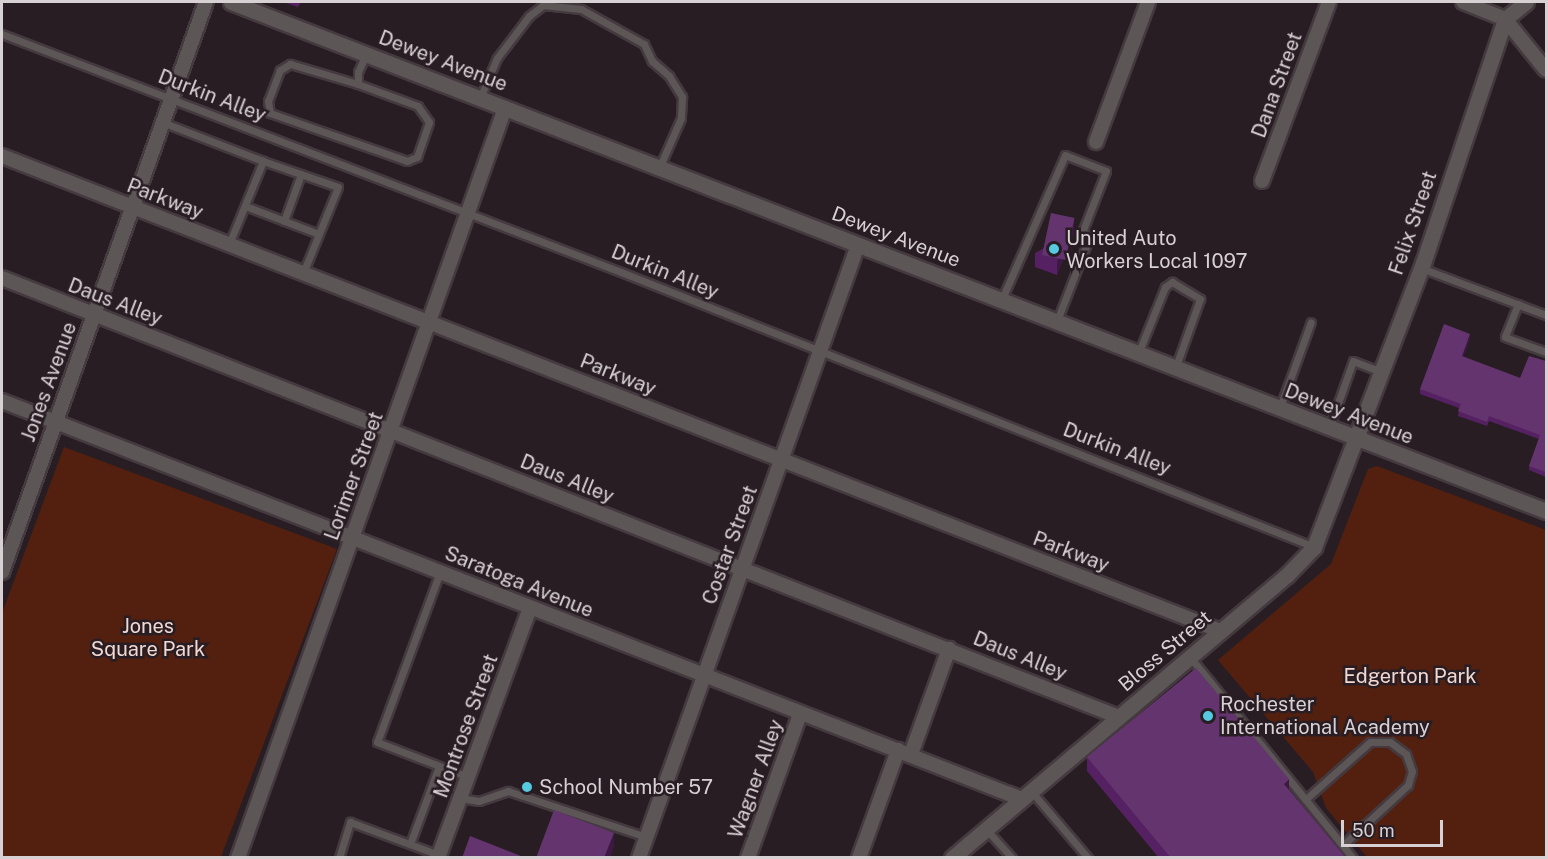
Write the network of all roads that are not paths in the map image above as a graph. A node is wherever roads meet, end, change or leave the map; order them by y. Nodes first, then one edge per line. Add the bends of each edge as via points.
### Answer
1 (206, 2) edge
2 (231, 2) edge
3 (1148, 2) edge
4 (1329, 2) edge
5 (1463, 2) edge
6 (1526, 2) edge
7 (1505, 19) junction
8 (2, 34) edge
9 (366, 54) junction
10 (1542, 54) edge
11 (1546, 70) edge
12 (358, 84) junction
13 (171, 98) junction
14 (480, 98) junction
15 (506, 108) junction
16 (162, 122) junction
17 (1096, 142) dead end
18 (2, 156) edge
19 (263, 161) junction
20 (659, 168) junction
21 (301, 174) junction
22 (1262, 181) dead end
23 (132, 207) junction
24 (244, 207) junction
25 (468, 213) junction
26 (1043, 213) junction
27 (1053, 217) edge
28 (284, 221) junction
29 (1073, 226) edge
30 (1083, 230) junction
31 (319, 234) junction
32 (229, 244) junction
33 (858, 245) junction
34 (1421, 268) junction
35 (303, 273) junction
36 (2, 278) edge
37 (1001, 301) junction
38 (1518, 304) junction
39 (94, 314) junction
40 (1546, 315) edge
41 (429, 322) junction
42 (1311, 322) dead end
43 (1056, 323) junction
44 (821, 352) junction
45 (1546, 352) edge
46 (1138, 354) junction
47 (1175, 369) junction
48 (1382, 372) junction
49 (2, 401) edge
50 (1279, 410) junction
51 (55, 422) junction
52 (1328, 429) junction
53 (391, 431) junction
54 (1356, 440) junction
55 (781, 460) junction
56 (1546, 511) edge
57 (353, 537) junction
58 (1314, 547) junction
59 (741, 569) junction
60 (2, 572) edge
61 (440, 572) junction
62 (530, 608) junction
63 (1221, 631) junction
64 (949, 649) junction
65 (1190, 657) junction
66 (704, 676) junction
67 (800, 714) junction
68 (1119, 717) junction
69 (905, 752) junction
70 (439, 766) junction
71 (468, 777) junction
72 (1026, 795) junction
73 (460, 798) junction
74 (1307, 798) junction
75 (986, 829) junction
76 (646, 837) junction
77 (410, 844) junction
78 (1343, 845) junction
79 (439, 856) edge
80 (238, 858) edge
81 (339, 858) edge
82 (639, 858) edge
83 (748, 858) edge
84 (859, 858) edge
85 (952, 858) edge
86 (1012, 858) edge
87 (1088, 858) edge
88 (1353, 858) edge

1 - 13 street, Jones Avenue
2 - 9 street, Dewey Avenue
3 - 17 street
4 - 22 street, Dana Street
5 - 7 street
6 - 7 street
7 - 10 street
7 - 34 street, Felix Street
8 - 13 lane, Durkin Alley
9 - 12 lane via 358,72
9 - 14 street, Dewey Avenue
10 - 11 street
12 - 12 lane via 418,106 429,122 417,157 407,161 270,113 268,101 280,70 291,64
13 - 16 street, Jones Avenue
13 - 25 lane, Durkin Alley
14 - 15 street, Dewey Avenue
14 - 20 lane via 497,58 529,16 543,5 581,9 644,44 652,61 669,76 682,97 681,118
15 - 20 street, Dewey Avenue
15 - 25 street, Lorimer Street
16 - 19 lane
16 - 23 street, Jones Avenue
18 - 23 street, Parkway
19 - 21 lane
19 - 24 lane
20 - 33 street, Dewey Avenue
21 - 28 lane
21 - 31 lane via 338,187
23 - 32 street, Parkway
23 - 39 street, Jones Avenue
24 - 28 lane
24 - 32 lane
25 - 41 street, Lorimer Street
25 - 44 lane, Durkin Alley
26 - 27 lane
26 - 30 lane via 1065,156 1106,171
26 - 37 lane via 1032,225
28 - 31 lane
29 - 30 lane
30 - 43 lane via 1088,241
31 - 35 lane
32 - 35 street, Parkway
33 - 37 street, Dewey Avenue
33 - 44 street, Costar Street
34 - 38 lane
34 - 48 street, Felix Street
35 - 41 street, Parkway
36 - 39 street, Daus Alley
37 - 43 street, Dewey Avenue
38 - 40 lane
38 - 45 lane via 1505,337
39 - 51 street, Jones Avenue
39 - 53 street, Daus Alley
41 - 53 street, Lorimer Street
41 - 55 street, Parkway
42 - 50 lane
43 - 46 street, Dewey Avenue
44 - 55 street, Costar Street
44 - 58 lane, Durkin Alley
46 - 47 street, Dewey Avenue
46 - 47 lane via 1165,287 1172,282 1200,299
47 - 50 street, Dewey Avenue
48 - 52 lane via 1353,361
48 - 54 street, Felix Street
49 - 51 street, Saratoga Avenue
50 - 52 street, Dewey Avenue
51 - 57 street, Saratoga Avenue
51 - 60 street, Jones Avenue
52 - 54 street, Dewey Avenue
53 - 57 street, Lorimer Street
53 - 59 street, Daus Alley
54 - 56 street, Dewey Avenue
54 - 58 street, Bloss Street
55 - 59 street, Costar Street
55 - 63 street, Parkway
57 - 61 street, Saratoga Avenue
57 - 80 street, Lorimer Street
58 - 63 street, Bloss Street
59 - 64 street, Daus Alley
59 - 66 street, Costar Street
61 - 62 street, Saratoga Avenue
61 - 70 lane via 377,742
62 - 66 street, Saratoga Avenue
62 - 71 street, Montrose Street
63 - 65 street, Bloss Street
64 - 68 street, Daus Alley
64 - 69 street
65 - 68 street, Bloss Street
65 - 74 lane
66 - 67 street, Saratoga Avenue
66 - 76 street, Costar Street
67 - 69 street, Saratoga Avenue
67 - 83 street, Wagner Alley
68 - 72 street, Bloss Street
69 - 72 street, Saratoga Avenue
69 - 84 street
70 - 71 lane
70 - 77 lane
71 - 73 street, Montrose Street
72 - 75 street, Bloss Street
72 - 87 lane
73 - 76 lane via 479,801 508,791
73 - 79 street, Montrose Street
74 - 78 lane
74 - 78 lane via 1370,742 1390,741 1406,754 1412,771 1408,785
75 - 85 street, Bloss Street
75 - 86 lane
76 - 82 street, Costar Street
77 - 79 lane
77 - 81 lane via 350,822
78 - 88 lane

